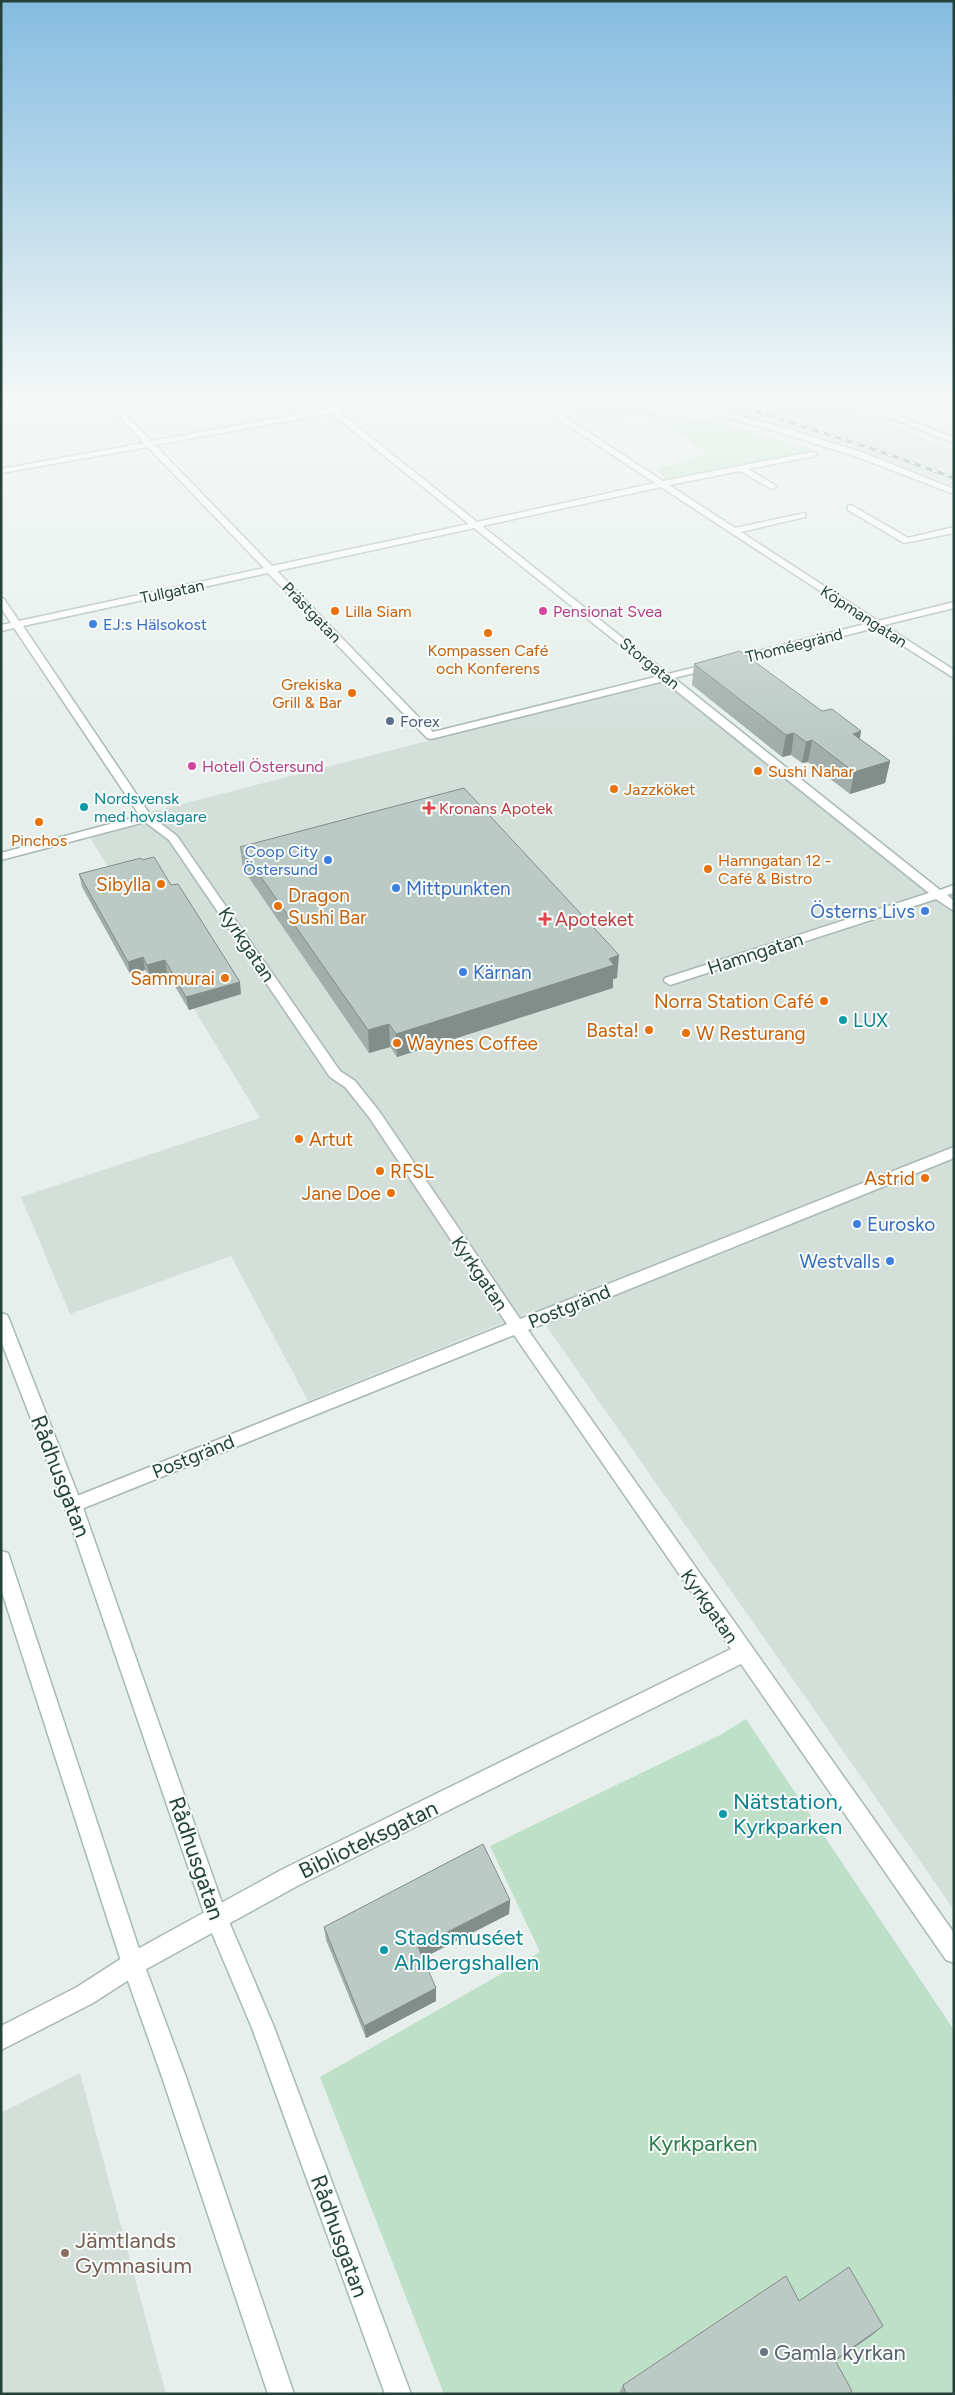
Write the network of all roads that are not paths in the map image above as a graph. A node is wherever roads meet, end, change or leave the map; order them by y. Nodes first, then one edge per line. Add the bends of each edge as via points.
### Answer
1 (217, 514) edge
2 (459, 514) edge
3 (529, 514) edge
4 (708, 514) edge
5 (861, 514) edge
6 (802, 515) dead end
7 (474, 526) junction
8 (954, 530) edge
9 (734, 531) junction
10 (271, 570) junction
11 (1, 601) edge
12 (954, 604) edge
13 (876, 624) junction
14 (17, 625) junction
15 (1, 628) edge
16 (954, 675) edge
17 (667, 677) junction
18 (432, 736) joint
19 (146, 818) junction
20 (1, 857) edge
21 (954, 889) edge
22 (938, 894) junction
23 (954, 907) edge
24 (670, 981) dead end
25 (954, 1152) edge
26 (1, 1319) edge
27 (517, 1327) junction
28 (73, 1505) junction
29 (1, 1559) edge
30 (743, 1653) junction
31 (217, 1919) junction
32 (954, 1952) edge
33 (133, 1964) junction
34 (1, 2039) edge
35 (281, 2394) edge
36 (398, 2394) edge

1 - 10 street, Prästgatan
2 - 7 street, Storgatan
3 - 7 street, Tullgatan
4 - 9 street, Köpmangatan
5 - 8 street via 906,541
6 - 9 street
7 - 10 street, Tullgatan
7 - 17 street, Storgatan
9 - 13 street, Köpmangatan
10 - 14 street, Tullgatan
10 - 18 street, Prästgatan
11 - 14 street, Kyrkgatan
12 - 13 street, Thoméegränd
13 - 16 street, Köpmangatan
13 - 17 street, Thoméegränd
14 - 15 street, Tullgatan
14 - 19 street, Kyrkgatan
17 - 18 street, Thoméegränd
17 - 22 street, Storgatan
19 - 20 street
19 - 27 street, Kyrkgatan via 173,838 335,1074 350,1084 374,1114
21 - 22 street, Hamngatan
22 - 23 street, Storgatan
22 - 24 street, Hamngatan
25 - 27 street, Postgränd
26 - 28 street, Rådhusgatan
27 - 28 street, Postgränd
27 - 30 street, Kyrkgatan
28 - 31 street, Rådhusgatan
29 - 33 street
30 - 31 street, Biblioteksgatan via 291,1877
30 - 32 street, Kyrkgatan
31 - 33 street, Biblioteksgatan
31 - 36 street, Rådhusgatan via 263,2028
33 - 34 street, Biblioteksgatan via 85,1995
33 - 35 street via 178,2086

